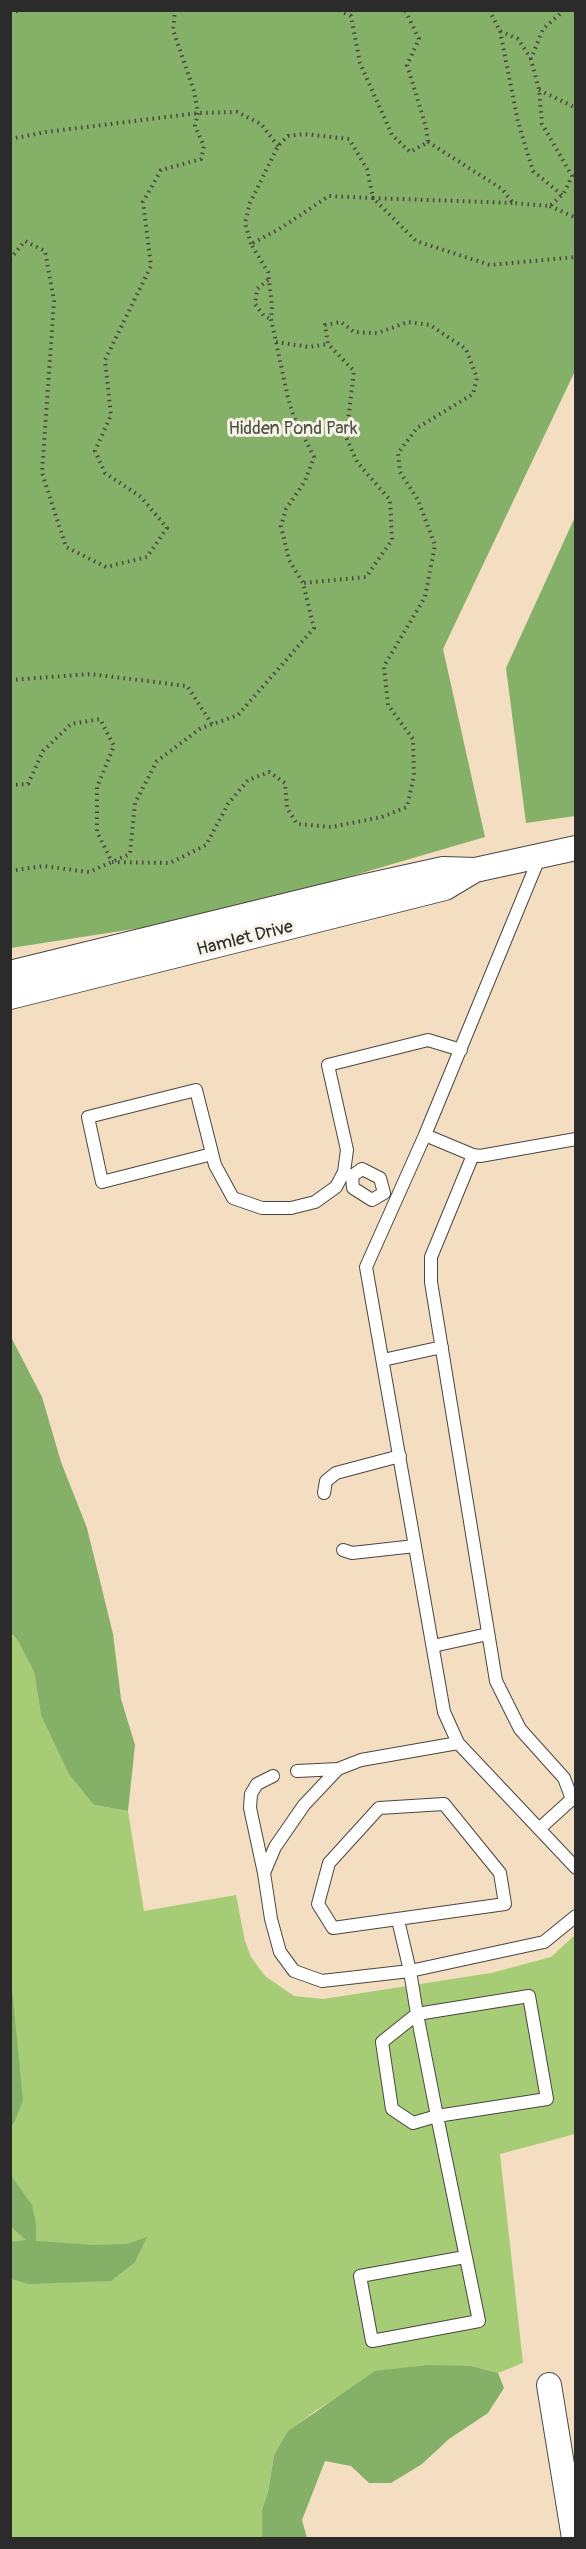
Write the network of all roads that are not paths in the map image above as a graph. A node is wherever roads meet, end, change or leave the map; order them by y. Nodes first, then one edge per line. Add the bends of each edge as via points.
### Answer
1 (576, 848) edge
2 (540, 856) junction
3 (475, 870) junction
4 (10, 973) edge
5 (10, 998) edge
6 (460, 1050) junction
7 (425, 1135) junction
8 (576, 1139) edge
9 (212, 1154) junction
10 (473, 1155) junction
11 (348, 1174) junction
12 (384, 1193) junction
13 (396, 1201) junction
14 (442, 1347) junction
15 (383, 1360) junction
16 (400, 1456) junction
17 (324, 1493) dead end
18 (415, 1546) junction
19 (343, 1550) dead end
20 (488, 1634) junction
21 (433, 1646) junction
22 (458, 1743) junction
23 (338, 1769) junction
24 (297, 1771) dead end
25 (273, 1776) dead end
26 (574, 1800) edge
27 (539, 1829) junction
28 (576, 1868) edge
29 (264, 1873) junction
30 (576, 1916) edge
31 (398, 1920) junction
32 (410, 1971) junction
33 (417, 2014) junction
34 (437, 2116) junction
35 (465, 2257) junction
36 (549, 2385) dead end
37 (574, 2538) edge

1 - 2 street, Hamlet Drive
2 - 3 street, Hamlet Drive
2 - 6 lane
3 - 4 street, Hamlet Drive via 443,869
3 - 5 street, Hamlet Drive via 445,888
6 - 7 lane
6 - 11 lane via 428,1040 328,1065 347,1150
7 - 10 lane
7 - 13 lane
8 - 10 lane
9 - 9 lane via 196,1090 88,1117 102,1182
9 - 11 lane via 233,1198 262,1208 291,1208 315,1202
10 - 14 lane via 431,1257 430,1275
11 - 12 lane via 353,1188 372,1200
11 - 12 lane via 362,1168 380,1178
12 - 13 lane
13 - 15 lane via 366,1267
14 - 15 lane
14 - 20 lane
15 - 16 lane
16 - 17 lane via 336,1473 326,1481
16 - 18 lane
18 - 19 lane via 352,1553
18 - 21 lane
20 - 21 lane
20 - 26 lane via 496,1682 520,1729 564,1778
21 - 22 lane via 444,1712
22 - 23 lane via 361,1760
22 - 27 lane
23 - 24 lane
23 - 29 lane via 298,1813 275,1847
25 - 29 lane via 256,1784 251,1794 250,1808
26 - 27 lane
27 - 28 lane
29 - 32 lane via 280,1952 294,1971 322,1981
30 - 32 lane via 544,1942
31 - 31 lane via 505,1904 500,1874 444,1804 379,1808 329,1863 318,1904 333,1928
31 - 32 lane
32 - 33 lane
33 - 34 lane
33 - 34 lane via 382,2042 392,2109 413,2123
33 - 34 lane via 529,1996 547,2099
34 - 35 lane
35 - 35 lane via 479,2321 372,2341 360,2276
36 - 37 street

